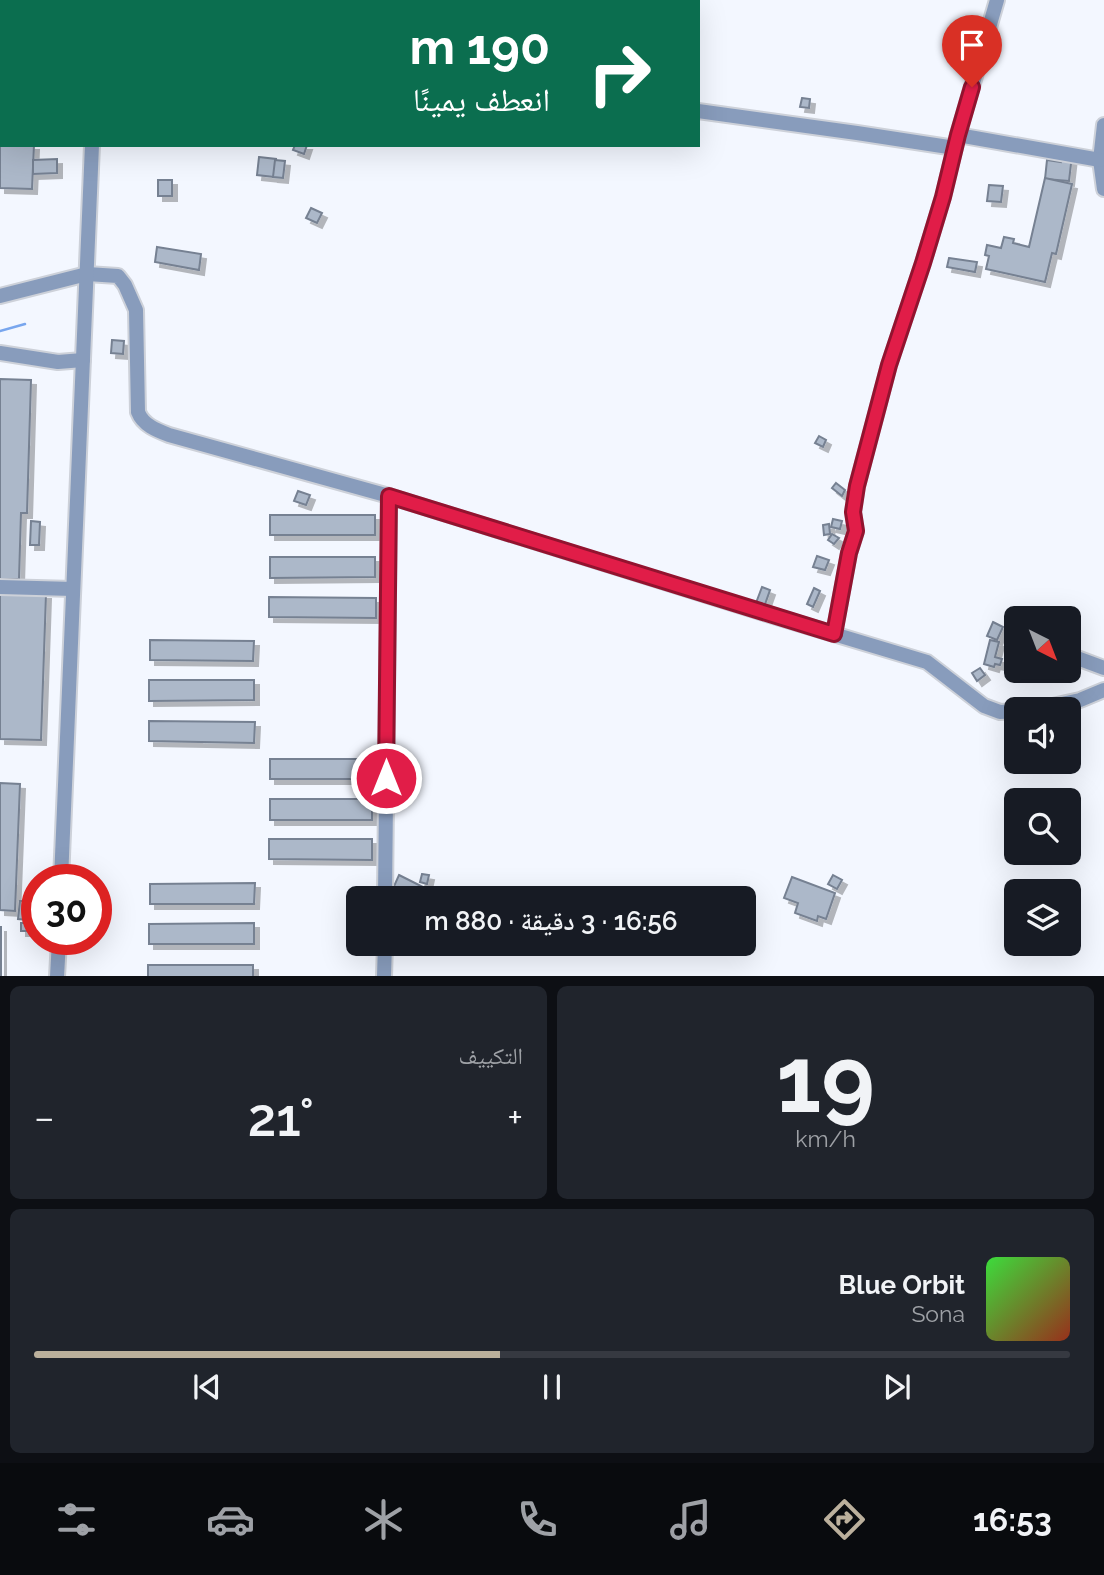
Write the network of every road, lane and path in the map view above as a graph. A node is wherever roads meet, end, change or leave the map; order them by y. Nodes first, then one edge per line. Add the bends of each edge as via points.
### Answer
1 (997, 0) edge
2 (700, 111) edge
3 (1104, 125) edge
4 (956, 142) junction
5 (92, 147) edge
6 (1100, 160) junction
7 (1104, 189) edge
8 (87, 274) junction
9 (0, 296) edge
10 (0, 354) edge
11 (83, 360) junction
12 (389, 496) junction
13 (0, 587) edge
14 (73, 589) junction
15 (834, 634) junction
16 (1082, 660) edge
17 (1104, 668) edge
18 (1104, 690) edge
19 (1081, 700) edge
20 (1004, 712) edge
21 (62, 864) edge
22 (385, 886) edge
23 (58, 955) edge
24 (384, 956) edge
25 (57, 976) edge
26 (384, 976) edge

1 - 4 street
2 - 4 street
3 - 6 street
4 - 6 street
4 - 15 street via 857,486 856,531
5 - 8 street
6 - 7 street
8 - 9 street
8 - 11 street
8 - 12 street via 118,276 136,310 137,401 141,418 155,430
10 - 11 street via 58,362
11 - 14 street
12 - 15 street
12 - 22 street
13 - 14 street
14 - 21 street
15 - 20 street via 927,662 984,706
16 - 17 street
18 - 19 street
23 - 25 street
24 - 26 street

